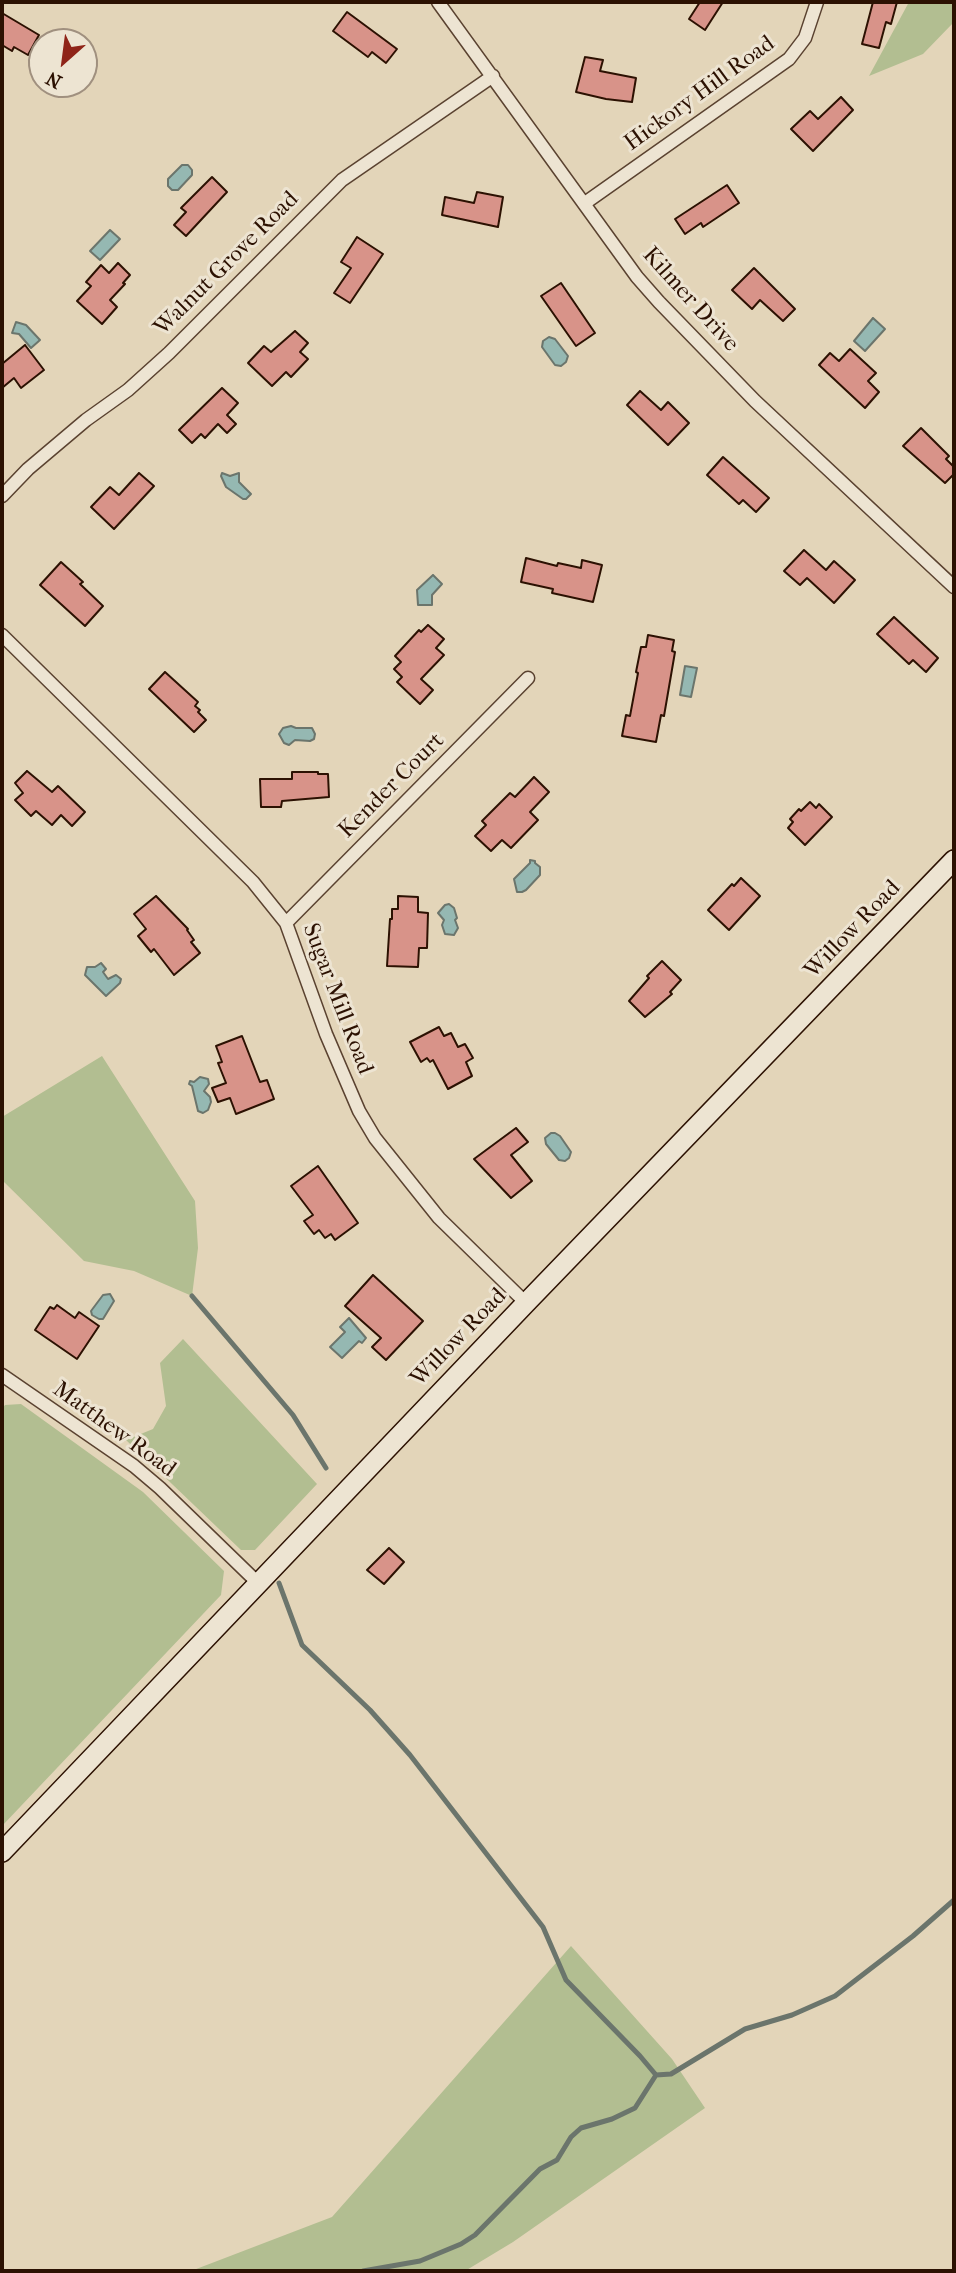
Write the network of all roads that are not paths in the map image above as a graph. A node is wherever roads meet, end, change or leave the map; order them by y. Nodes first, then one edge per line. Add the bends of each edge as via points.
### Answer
1 (438, 2) edge
2 (817, 2) edge
3 (493, 76) junction
4 (585, 203) junction
5 (2, 496) edge
6 (954, 587) edge
7 (2, 635) edge
8 (528, 678) dead end
9 (954, 860) edge
10 (286, 923) junction
11 (526, 1303) junction
12 (3, 1378) edge
13 (258, 1583) junction
14 (2, 1852) edge

1 - 3 street, Kilmer Drive
2 - 4 street, Hickory Hill Road via 806,38 789,59
3 - 4 street, Kilmer Drive
3 - 5 street, Walnut Grove Road via 342,180 169,353 28,469
4 - 6 street, Kilmer Drive via 659,302 755,401
7 - 10 street, Sugar Mill Road via 244,872
8 - 10 street, Kender Court
9 - 11 street, Willow Road
10 - 11 street, Sugar Mill Road via 326,1034 370,1129 439,1218
11 - 13 street, Willow Road
12 - 13 street, Matthew Road via 134,1466
13 - 14 street, Willow Road

